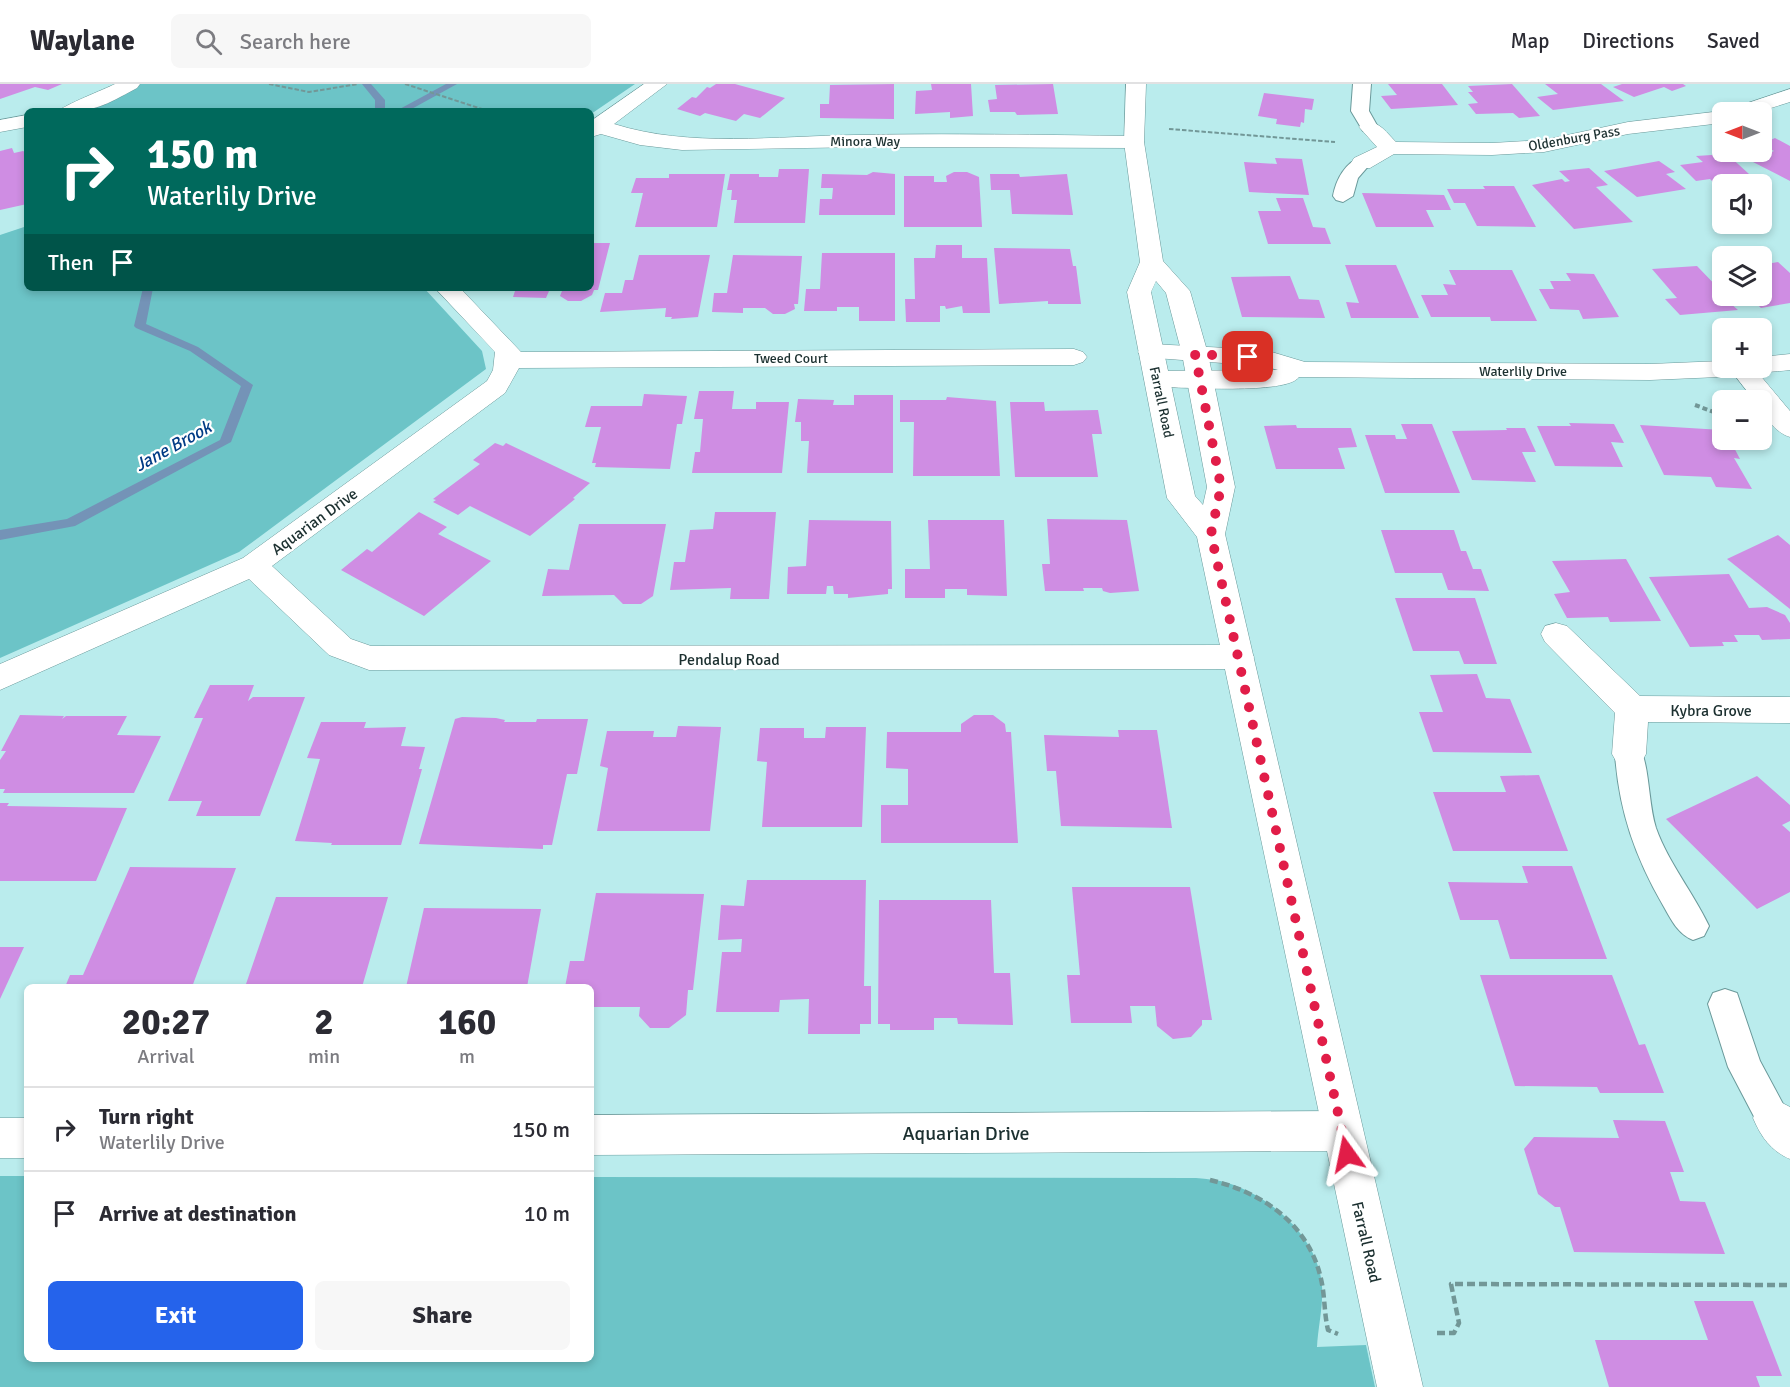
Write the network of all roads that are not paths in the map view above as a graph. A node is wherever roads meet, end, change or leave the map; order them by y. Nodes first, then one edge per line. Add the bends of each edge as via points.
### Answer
1 (130, 84) edge
2 (657, 84) edge
3 (1136, 84) edge
4 (1362, 84) edge
5 (1790, 95) edge
6 (1769, 102) edge
7 (78, 108) edge
8 (1712, 118) edge
9 (24, 122) edge
10 (0, 126) edge
11 (1369, 127) joint
12 (594, 128) edge
13 (1134, 142) junction
14 (1388, 149) junction
15 (1362, 163) joint
16 (1343, 196) dead end
17 (1152, 262) junction
18 (450, 291) edge
19 (1152, 352) junction
20 (1074, 357) dead end
21 (508, 360) junction
22 (1790, 362) edge
23 (1772, 364) edge
24 (1197, 367) junction
25 (1712, 369) edge
26 (1750, 378) edge
27 (1157, 379) junction
28 (1790, 428) edge
29 (1211, 534) junction
30 (253, 565) junction
31 (1556, 634) dead end
32 (1238, 657) junction
33 (0, 678) edge
34 (1632, 709) junction
35 (1790, 710) edge
36 (1629, 754) joint
37 (1694, 926) dead end
38 (1725, 1004) dead end
39 (1782, 1129) edge
40 (1342, 1131) junction
41 (594, 1135) edge
42 (0, 1138) edge
43 (24, 1138) edge
44 (1400, 1387) edge

1 - 7 street
2 - 12 street
3 - 13 street
4 - 11 lane via 1360,111
5 - 6 street
8 - 14 street, Oldenburg Pass via 1628,128 1544,146
9 - 10 street
11 - 14 street
12 - 13 street, Minora Way via 682,144
13 - 17 street
14 - 15 street, Oldenburg Pass
15 - 16 lane, Oldenburg Pass via 1351,173
17 - 19 street, Farrall Road via 1139,292
17 - 24 street, Farrall Road via 1178,291
18 - 21 street via 508,351
19 - 24 street, Waterlily Drive
19 - 27 street, Farrall Road
20 - 21 street, Tweed Court
21 - 30 street, Aquarian Drive via 503,379 496,387
22 - 23 street
24 - 25 street, Waterlily Drive via 1275,380 1303,370
24 - 27 street, Waterlily Drive
24 - 29 street, Farrall Road via 1221,487
26 - 28 street
27 - 29 street, Farrall Road via 1181,498
29 - 32 street, Farrall Road
30 - 32 street, Pendalup Road via 340,647 369,658
30 - 33 street, Aquarian Drive
31 - 34 street
32 - 40 street, Farrall Road
34 - 35 street, Kybra Grove
34 - 36 street
36 - 37 lane via 1631,795 1642,836 1661,876
38 - 39 lane via 1745,1067
40 - 41 street, Aquarian Drive
40 - 44 street, Farrall Road
42 - 43 street

